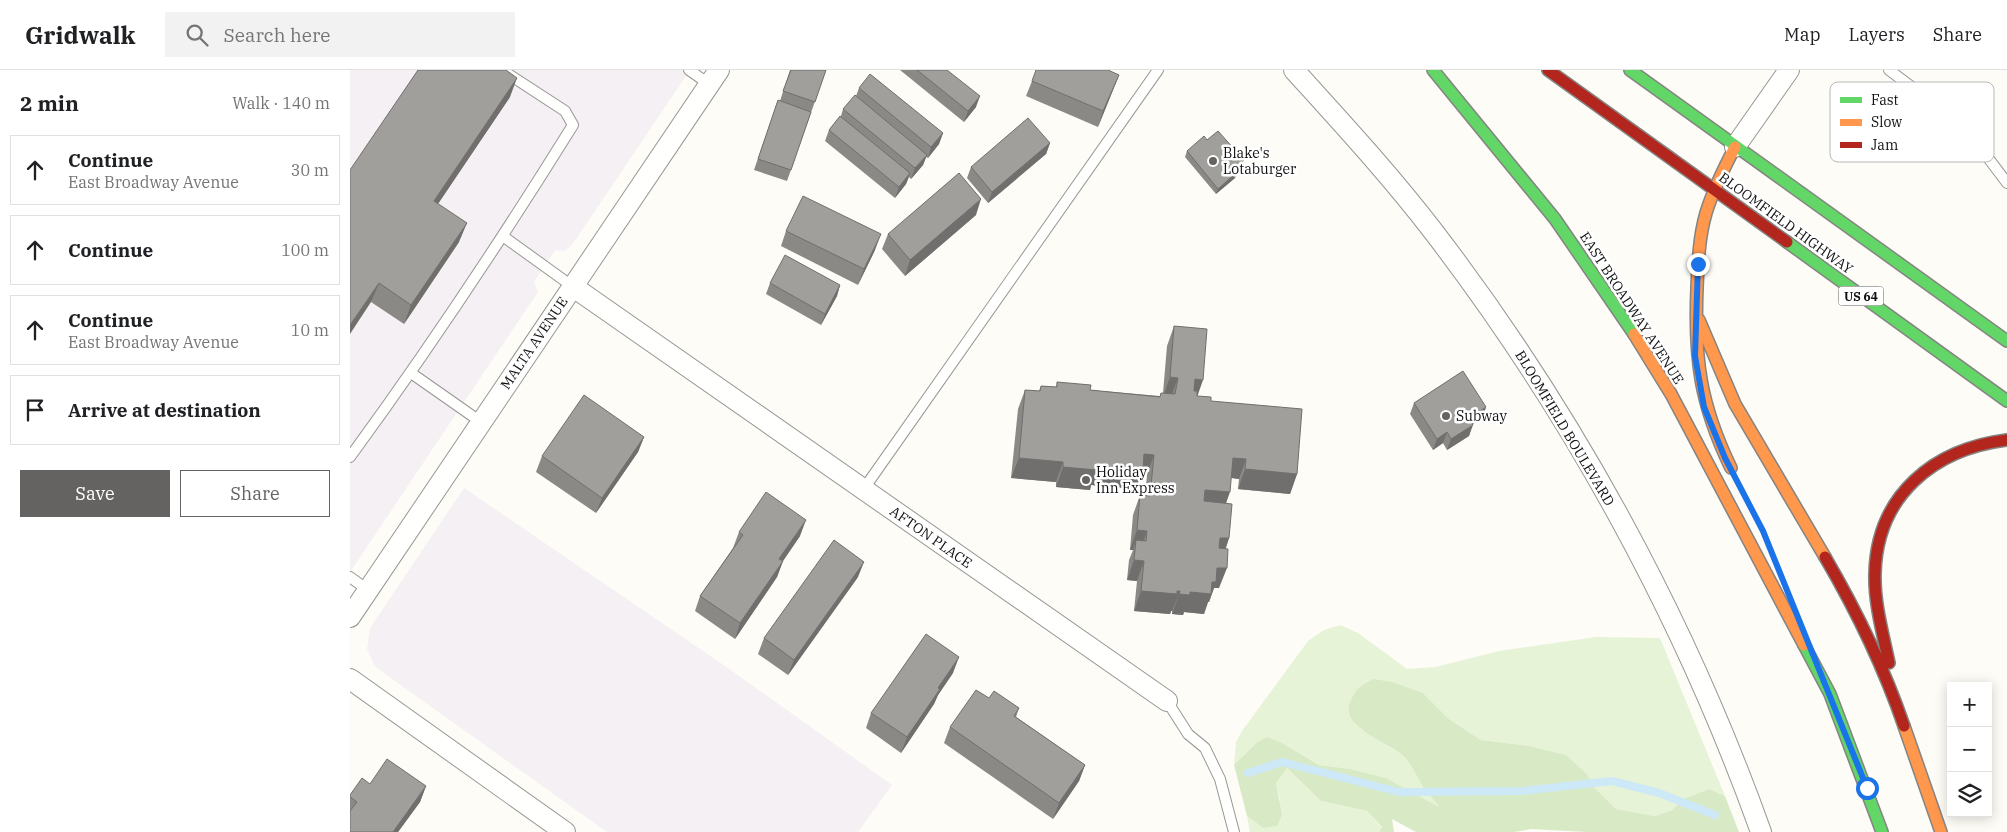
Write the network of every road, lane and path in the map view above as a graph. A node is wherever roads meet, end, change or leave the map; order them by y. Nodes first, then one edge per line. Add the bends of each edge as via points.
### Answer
1 (502, 70) edge
2 (689, 70) edge
3 (1158, 70) edge
4 (1294, 70) edge
5 (1433, 70) edge
6 (1548, 70) edge
7 (1630, 70) edge
8 (1789, 70) edge
9 (1889, 70) edge
10 (714, 77) edge
11 (1905, 82) edge
12 (1735, 147) junction
13 (1991, 162) edge
14 (2007, 183) edge
15 (1714, 190) junction
16 (504, 237) junction
17 (572, 286) junction
18 (1695, 312) junction
19 (2007, 341) edge
20 (411, 373) junction
21 (2007, 401) edge
22 (481, 422) junction
23 (2007, 440) edge
24 (350, 457) edge
25 (1738, 482) dead end
26 (863, 490) junction
27 (1782, 576) dead end
28 (350, 577) edge
29 (368, 590) junction
30 (350, 617) edge
31 (350, 679) edge
32 (1830, 694) junction
33 (1167, 701) joint
34 (1896, 703) junction
35 (565, 832) edge
36 (1234, 832) edge
37 (1761, 832) edge
38 (1882, 832) edge
39 (1941, 832) edge

1 - 16 lane via 565,111 573,126
2 - 10 lane
3 - 26 lane
4 - 37 street, BLOOMFIELD BOULEVARD via 1433,230 1521,353 1572,436 1670,614 1705,691
5 - 32 main road, EAST BROADWAY AVENUE via 1555,219 1631,329 1696,440
6 - 15 main road, BLOOMFIELD HIGHWAY / US 64
7 - 12 main road
8 - 12 street
9 - 11 lane
10 - 17 street, MALTA AVENUE
12 - 15 main road
12 - 19 main road
13 - 14 lane
15 - 18 main road via 1705,215
15 - 21 main road, BLOOMFIELD HIGHWAY / US 64
16 - 17 lane
16 - 20 lane
17 - 22 street, MALTA AVENUE
17 - 26 street, AFTON PLACE
18 - 25 main road via 1695,356 1700,389 1711,424
18 - 34 main road via 1735,404 1845,591
20 - 22 lane
20 - 24 lane
22 - 29 street, MALTA AVENUE
23 - 34 main road via 1986,440 1930,465 1908,486 1888,519 1875,572
26 - 33 street, AFTON PLACE
27 - 32 main road
28 - 29 lane
29 - 30 street, MALTA AVENUE
31 - 35 street
32 - 38 main road, EAST BROADWAY AVENUE
33 - 36 lane, AFTON PLACE via 1188,734 1206,748 1220,779
34 - 39 main road

